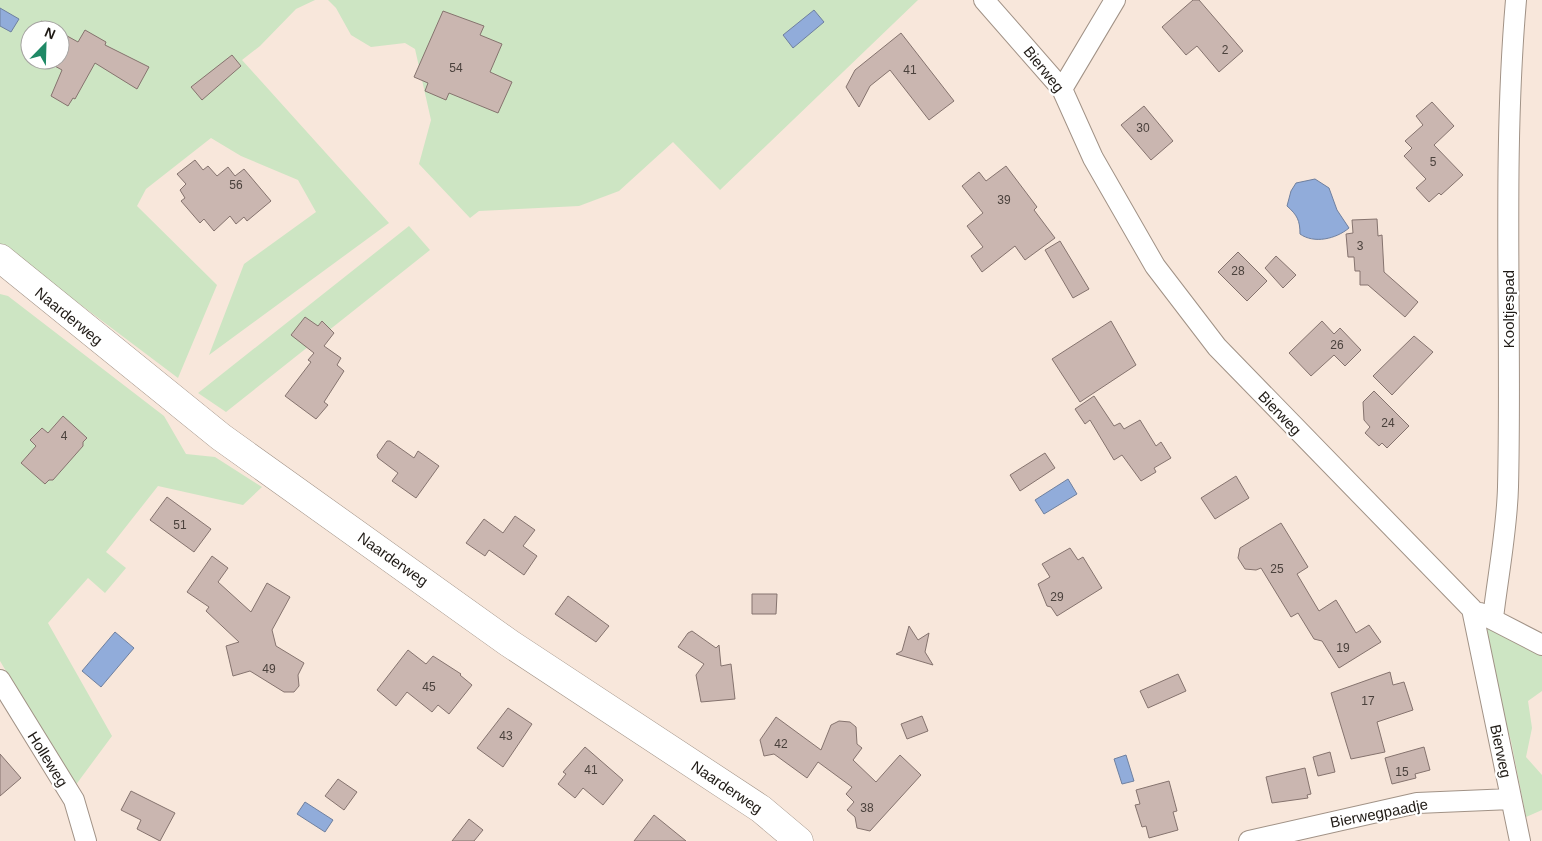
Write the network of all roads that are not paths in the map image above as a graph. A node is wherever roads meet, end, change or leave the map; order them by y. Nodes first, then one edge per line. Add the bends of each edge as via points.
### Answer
1 (984, 0) edge
2 (1115, 0) edge
3 (1516, 0) edge
4 (1062, 89) junction
5 (0, 258) edge
6 (1472, 609) junction
7 (1493, 618) junction
8 (1542, 644) edge
9 (0, 680) edge
10 (1511, 799) junction
11 (86, 841) edge
12 (799, 841) edge
13 (1249, 841) edge
14 (1520, 841) edge

1 - 4 street, Bierweg
2 - 4 street
3 - 7 street, Kooltjespad via 1511,60 1507,301 1508,489
4 - 6 street, Bierweg via 1093,158 1155,266 1217,348
5 - 12 main road, Naarderweg via 221,437 509,643 761,809
6 - 7 street
6 - 10 street, Bierweg
7 - 8 street
9 - 11 street, Holleweg via 74,800
10 - 13 street, Bierwegpaadje via 1417,803
10 - 14 street, Bierweg

